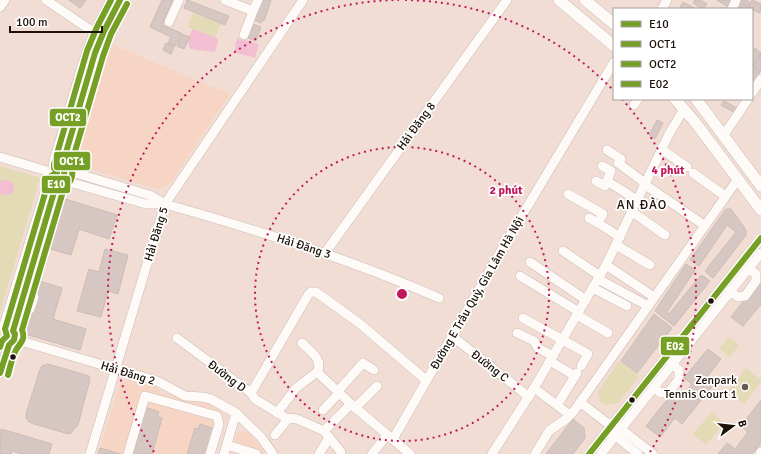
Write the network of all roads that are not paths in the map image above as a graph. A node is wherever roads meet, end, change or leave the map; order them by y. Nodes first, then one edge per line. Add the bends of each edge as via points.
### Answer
1 (5, 0) edge
2 (46, 0) edge
3 (111, 0) edge
4 (120, 0) edge
5 (179, 0) edge
6 (225, 0) edge
7 (258, 0) edge
8 (303, 0) edge
9 (507, 0) edge
10 (559, 0) edge
11 (585, 0) edge
12 (0, 7) edge
13 (253, 11) junction
14 (169, 22) dead end
15 (613, 23) edge
16 (98, 34) junction
17 (244, 35) dead end
18 (613, 45) edge
19 (613, 64) edge
20 (761, 79) edge
21 (753, 91) edge
22 (675, 100) edge
23 (697, 100) edge
24 (747, 100) edge
25 (684, 109) junction
26 (723, 134) junction
27 (661, 149) junction
28 (607, 150) dead end
29 (0, 157) edge
30 (602, 166) dead end
31 (56, 173) junction
32 (738, 179) junction
33 (596, 181) dead end
34 (645, 183) junction
35 (606, 184) junction
36 (761, 184) edge
37 (568, 194) dead end
38 (726, 196) junction
39 (165, 204) junction
40 (634, 205) junction
41 (761, 210) edge
42 (589, 218) dead end
43 (598, 223) junction
44 (704, 226) junction
45 (665, 235) dead end
46 (761, 238) edge
47 (618, 241) junction
48 (563, 251) dead end
49 (325, 252) junction
50 (761, 253) edge
51 (530, 262) dead end
52 (606, 265) junction
53 (650, 265) dead end
54 (749, 268) junction
55 (520, 276) dead end
56 (597, 281) junction
57 (730, 292) junction
58 (654, 297) junction
59 (439, 298) dead end
60 (586, 300) junction
61 (627, 306) dead end
62 (648, 306) junction
63 (578, 313) junction
64 (523, 318) dead end
65 (2, 329) edge
66 (608, 332) dead end
67 (517, 333) dead end
68 (452, 336) junction
69 (177, 338) dead end
70 (9, 339) edge
71 (562, 340) junction
72 (302, 343) dead end
73 (551, 358) junction
74 (672, 364) junction
75 (116, 369) junction
76 (374, 370) dead end
77 (317, 372) junction
78 (578, 372) junction
79 (0, 374) edge
80 (426, 380) junction
81 (377, 385) dead end
82 (534, 388) junction
83 (654, 388) junction
84 (338, 392) junction
85 (251, 394) junction
86 (185, 396) junction
87 (529, 397) junction
88 (580, 402) junction
89 (557, 405) junction
90 (183, 406) junction
91 (353, 406) junction
92 (323, 410) dead end
93 (236, 413) junction
94 (277, 413) junction
95 (570, 415) junction
96 (288, 419) junction
97 (613, 428) junction
98 (326, 434) junction
99 (275, 435) dead end
100 (390, 437) junction
101 (227, 444) junction
102 (341, 452) dead end
103 (90, 454) edge
104 (128, 454) edge
105 (210, 454) edge
106 (224, 454) edge
107 (256, 454) edge
108 (273, 454) edge
109 (319, 454) edge
110 (372, 454) edge
111 (410, 454) edge
112 (492, 454) edge
113 (535, 454) edge
114 (589, 454) edge
115 (601, 454) edge
116 (638, 454) edge
117 (653, 454) edge

1 - 12 street
2 - 16 street
3 - 16 street
4 - 16 street
5 - 14 street
6 - 13 street
7 - 13 street
8 - 39 street, Hải Đăng 5
9 - 49 street, Hải Đăng 8
10 - 18 main road
11 - 15 main road
13 - 17 street
16 - 31 street via 83,63
19 - 68 street, Đường E Trâu Quỳ, Gia Lâm Hà Nội
20 - 21 street
22 - 25 main road
23 - 26 main road
24 - 26 street
25 - 27 street
25 - 32 main road
26 - 36 main road
27 - 34 street
27 - 38 street
28 - 34 street via 621,159 618,163
29 - 31 street, Hải Đăng 3
30 - 35 street via 612,172
31 - 39 street, Hải Đăng 3 via 149,195
31 - 65 street
31 - 70 street via 49,209
32 - 38 street
32 - 41 main road
33 - 35 street
34 - 40 street
34 - 44 street
35 - 40 street
37 - 43 street via 603,214
38 - 44 street
39 - 49 street, Hải Đăng 3
39 - 75 street, Hải Đăng 5
40 - 45 street
40 - 47 street
42 - 43 street
43 - 47 street
44 - 58 street
46 - 97 street
47 - 52 street
47 - 53 street
48 - 56 street
49 - 59 street, Hải Đăng 3
50 - 54 street
51 - 60 street
52 - 56 street
52 - 58 street
54 - 57 street
54 - 57 street via 756,274 756,281 745,296 738,297
55 - 63 street
56 - 60 street
56 - 61 street
56 - 62 street
57 - 74 street
58 - 62 street
60 - 63 street
62 - 88 street
63 - 66 street
63 - 71 street
64 - 71 street
65 - 70 street, Hải Đăng 2 via 9,328
67 - 73 street via 534,342
68 - 80 street, Đường E Trâu Quỳ, Gia Lâm Hà Nội
68 - 87 street, Đường C
69 - 85 street, Đường D
70 - 75 street, Hải Đăng 2
70 - 79 street
71 - 73 street
71 - 78 street via 588,354
72 - 77 street via 318,360
73 - 78 street
73 - 82 street
74 - 83 street
74 - 83 street via 678,370 679,379 668,392 662,393
75 - 86 street, Hải Đăng 2 via 157,381
75 - 103 street, Hải Đăng 5
76 - 84 street via 363,363
77 - 84 street
77 - 94 street via 296,388
78 - 89 street
80 - 85 street, Đường E Trâu Quỳ, Gia Lâm Hà Nội via 359,323 316,292 311,292
80 - 100 street, Đường E Trâu Quỳ, Gia Lâm Hà Nội
81 - 91 street
82 - 87 street
82 - 89 street
83 - 97 street
84 - 91 street
84 - 92 street
85 - 94 street, Đường D via 253,398
86 - 90 street
86 - 93 street, Hải Đăng 2 via 208,398
87 - 112 street
88 - 95 street
88 - 97 street
89 - 95 street
90 - 104 street via 145,396
90 - 105 street via 217,416 218,424
91 - 98 street
91 - 100 street
93 - 101 street
93 - 108 street, Hải Đăng 2 via 261,437
94 - 96 street, Đường D
95 - 113 street via 550,431
96 - 98 street, Đường D via 297,419
96 - 99 street
97 - 114 street
97 - 115 street
97 - 116 street
97 - 117 street
98 - 102 street, Đường D
98 - 109 street
100 - 110 street, Đường E Trâu Quỳ, Gia Lâm Hà Nội
100 - 111 street
101 - 106 street
101 - 107 street

